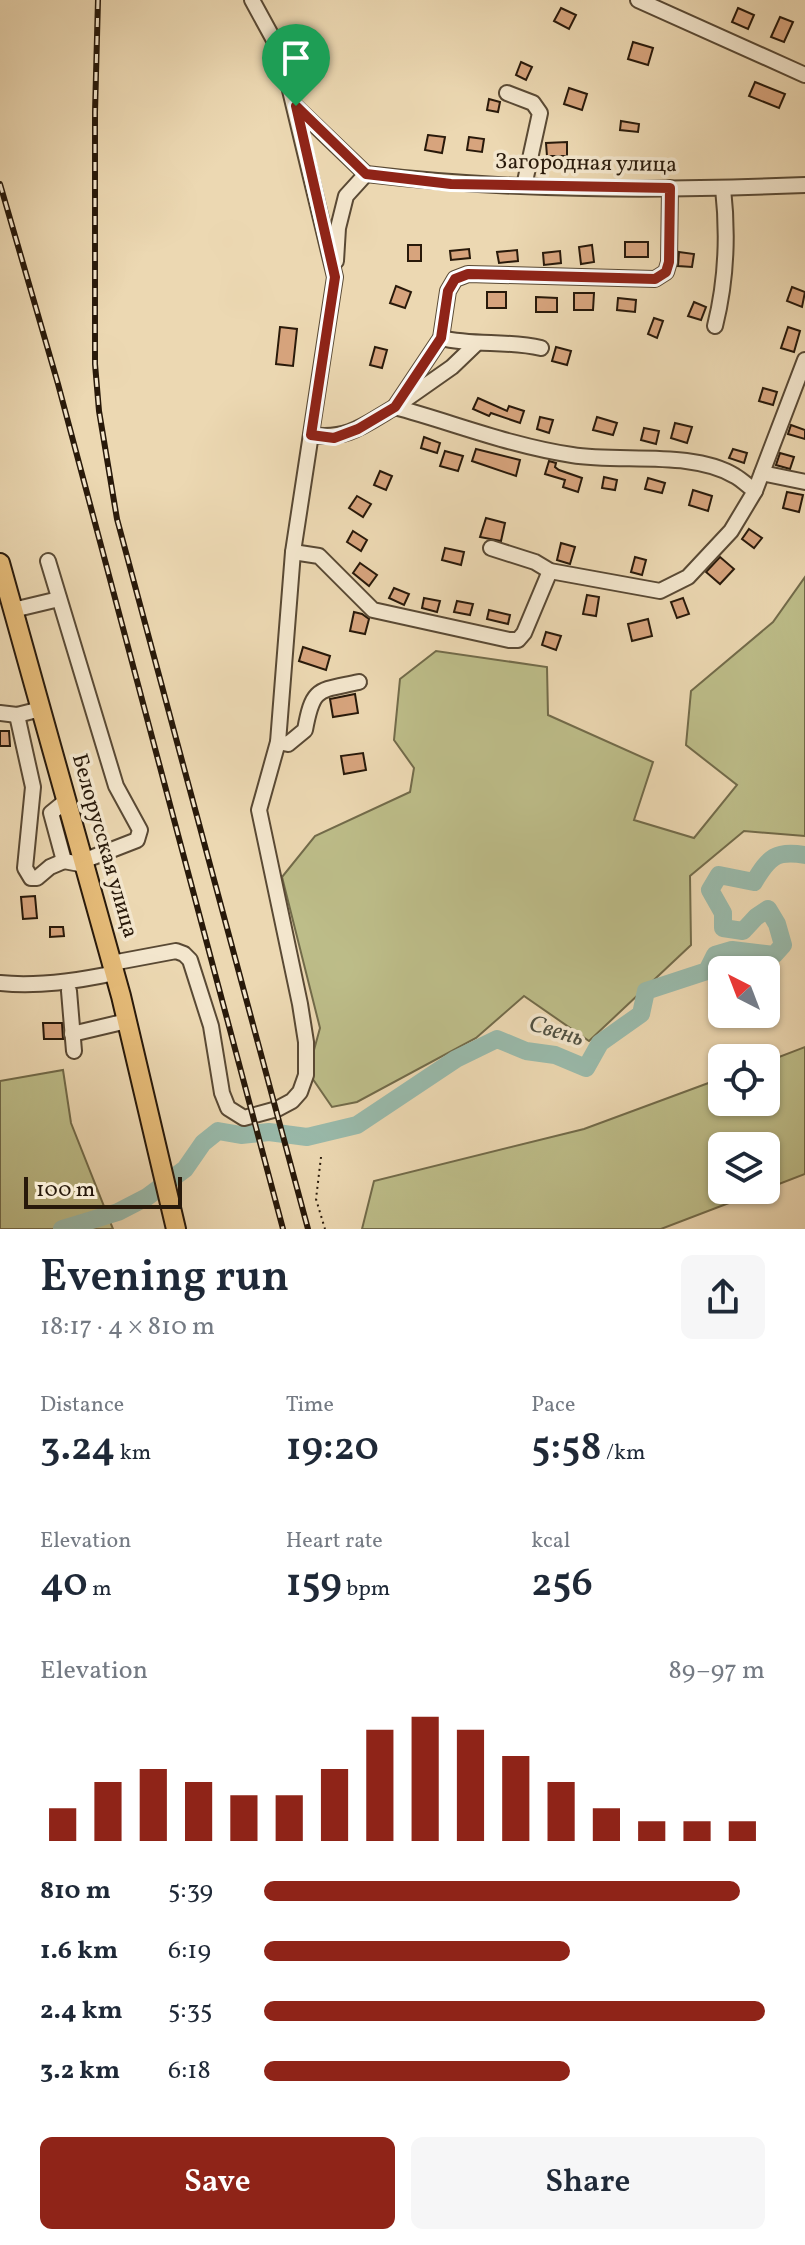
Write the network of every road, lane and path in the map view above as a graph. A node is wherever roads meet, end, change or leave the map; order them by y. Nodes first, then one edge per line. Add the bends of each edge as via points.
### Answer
1 (252, 0) edge
2 (638, 0) edge
3 (805, 75) edge
4 (507, 93) dead end
5 (296, 106) junction
6 (366, 174) junction
7 (805, 185) edge
8 (524, 186) junction
9 (670, 188) junction
10 (723, 188) junction
11 (335, 277) junction
12 (715, 326) dead end
13 (441, 338) junction
14 (477, 343) junction
15 (541, 348) dead end
16 (805, 360) edge
17 (395, 407) junction
18 (311, 435) junction
19 (762, 473) junction
20 (805, 482) edge
21 (755, 491) junction
22 (491, 548) dead end
23 (293, 552) junction
24 (48, 561) dead end
25 (0, 563) edge
26 (550, 571) junction
27 (59, 599) junction
28 (13, 610) junction
29 (359, 682) dead end
30 (41, 709) junction
31 (0, 713) edge
32 (17, 715) junction
33 (278, 742) junction
34 (67, 800) junction
35 (64, 861) junction
36 (84, 863) junction
37 (114, 968) junction
38 (0, 983) edge
39 (69, 991) dead end
40 (127, 1021) junction
41 (72, 1034) junction
42 (74, 1051) dead end
43 (321, 1157) dead end
44 (176, 1229) edge
45 (325, 1229) edge

1 - 5 street via 281,53
2 - 3 street
4 - 8 street via 533,103 540,113
5 - 6 street
5 - 11 street
6 - 8 street, Загородная улица
6 - 11 street via 346,196
7 - 10 street, Загородная улица
8 - 9 street, Загородная улица
9 - 10 street, Загородная улица
9 - 13 street via 666,272 655,279 468,274 455,279 448,291
10 - 12 street via 723,290
11 - 18 street
13 - 14 street
13 - 17 street
14 - 15 street
14 - 17 street
16 - 19 street
17 - 18 street via 334,438
17 - 21 street via 509,443 575,456 700,464 734,475
18 - 23 street
19 - 20 street
19 - 21 street
21 - 26 street via 731,531 688,577 660,591
22 - 26 street
23 - 26 street via 319,556 373,610 509,640 524,633
23 - 33 street
24 - 27 street
25 - 28 main road, Белорусская улица
27 - 28 street
27 - 36 street via 116,786 140,835
28 - 30 main road, Белорусская улица
29 - 33 street via 321,690 310,702 305,730 288,744
30 - 32 street
30 - 34 main road, Белорусская улица
31 - 32 street
32 - 35 street via 33,787 25,868 37,878
33 - 37 street via 259,810 306,1042 300,1092 277,1109 244,1118 228,1108 190,960 176,951
34 - 35 street via 51,813
34 - 36 main road, Белорусская улица
35 - 36 street
36 - 37 main road, Белорусская улица
37 - 38 street via 80,981
37 - 40 main road, Белорусская улица
39 - 41 street
40 - 41 street
40 - 44 main road, Белорусская улица
41 - 42 street
43 - 45 path via 316,1199

